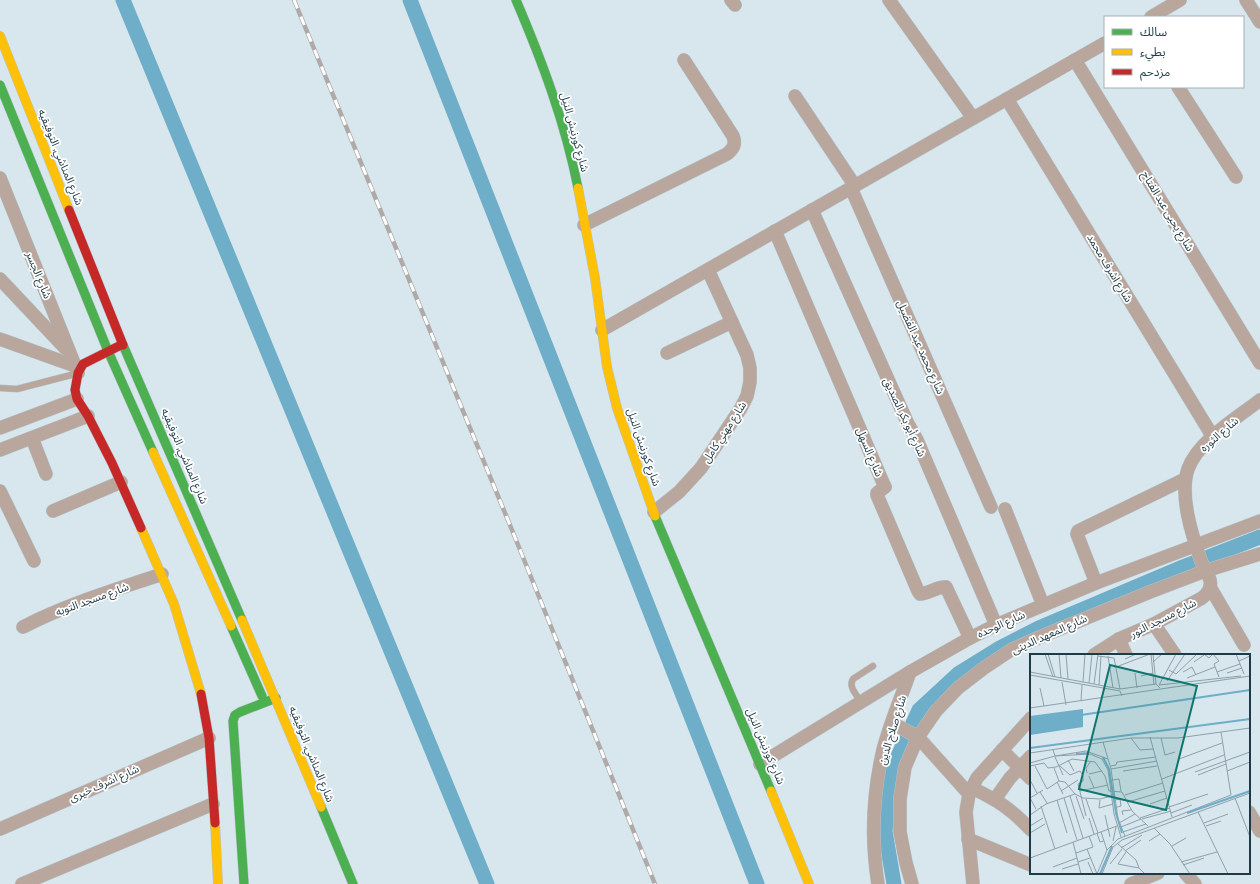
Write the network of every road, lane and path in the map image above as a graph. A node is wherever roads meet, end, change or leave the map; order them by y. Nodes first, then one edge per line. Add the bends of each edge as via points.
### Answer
1 (516, 0) edge
2 (889, 0) edge
3 (1246, 0) edge
4 (1172, 2) edge
5 (1152, 16) edge
6 (1260, 22) edge
7 (0, 36) edge
8 (1104, 44) edge
9 (684, 60) dead end
10 (1075, 60) junction
11 (0, 85) edge
12 (1179, 88) edge
13 (795, 96) dead end
14 (1007, 99) junction
15 (973, 118) junction
16 (1236, 177) dead end
17 (0, 178) edge
18 (853, 187) junction
19 (812, 210) junction
20 (584, 225) junction
21 (775, 231) junction
22 (708, 270) junction
23 (0, 279) edge
24 (0, 294) edge
25 (22, 303) junction
26 (732, 322) junction
27 (602, 330) junction
28 (0, 339) edge
29 (123, 344) junction
30 (108, 351) junction
31 (667, 352) dead end
32 (70, 354) junction
33 (1260, 363) edge
34 (77, 370) junction
35 (0, 388) edge
36 (77, 399) junction
37 (1259, 404) edge
38 (88, 416) junction
39 (0, 428) edge
40 (1213, 437) junction
41 (32, 438) junction
42 (0, 450) edge
43 (46, 474) dead end
44 (1185, 479) junction
45 (121, 482) junction
46 (0, 492) edge
47 (991, 507) dead end
48 (1005, 509) dead end
49 (53, 511) dead end
50 (654, 512) junction
51 (1260, 521) edge
52 (1196, 546) junction
53 (1258, 558) edge
54 (34, 560) dead end
55 (1205, 571) junction
56 (162, 574) junction
57 (1096, 583) junction
58 (1210, 587) junction
59 (1043, 605) junction
60 (1154, 624) junction
61 (996, 625) junction
62 (23, 627) dead end
63 (970, 638) junction
64 (1120, 639) junction
65 (1244, 646) dead end
66 (1097, 654) edge
67 (1126, 654) edge
68 (1174, 654) edge
69 (873, 666) dead end
70 (910, 672) junction
71 (276, 698) junction
72 (861, 702) junction
73 (266, 706) junction
74 (1030, 719) edge
75 (892, 723) junction
76 (918, 737) junction
77 (209, 738) junction
78 (1002, 750) junction
79 (1030, 757) edge
80 (760, 764) junction
81 (1020, 768) junction
82 (1030, 778) edge
83 (970, 791) junction
84 (994, 798) junction
85 (213, 804) junction
86 (1250, 815) edge
87 (2, 824) edge
88 (1030, 829) edge
89 (1255, 830) edge
90 (968, 839) junction
91 (1030, 865) edge
92 (1156, 874) edge
93 (1187, 874) edge
94 (22, 884) edge
95 (218, 884) edge
96 (244, 884) edge
97 (352, 884) edge
98 (809, 884) edge
99 (878, 884) edge
100 (912, 884) edge
101 (973, 884) edge
102 (1131, 884) edge
103 (1195, 884) edge

1 - 20 main road, شارع كورنيش النيل via 541,59 559,113 574,168
2 - 15 street
3 - 6 street
4 - 5 street
7 - 29 main road, شارع المناشي, التوفيقيه
8 - 10 street
9 - 20 street via 733,136 733,149
10 - 14 street
10 - 33 street, شارع يحيى عبد الفتاح
11 - 30 main road
12 - 16 street
13 - 18 street, شارع محمد عبد الفضيل
14 - 15 street
14 - 40 street, شارع اشرف محمد
15 - 18 street
17 - 32 street, شارع الجسر
18 - 19 street
18 - 47 street, شارع محمد عبد الفضيل
19 - 21 street
19 - 61 street, شارع أبو بكر الصديق via 917,440
20 - 27 main road, شارع كورنيش النيل
21 - 22 street
21 - 63 street, شارع السهل via 885,487 877,495 918,591 925,594 942,586 946,587
22 - 26 street, شارع مهني كامل
22 - 27 street
23 - 25 street
24 - 25 street
25 - 32 street
26 - 31 street
26 - 50 street, شارع مهني كامل via 750,368 747,396 742,408 701,468 679,492
27 - 50 main road, شارع كورنيش النيل via 607,367 617,408
28 - 34 street
29 - 30 main road
29 - 71 main road, شارع المناشي, التوفيقيه
30 - 34 main road
30 - 73 main road
32 - 34 street, شارع الجسر
34 - 35 lane via 17,388
34 - 36 main road
36 - 38 main road
36 - 39 street
37 - 40 street, شارع الثوره
38 - 41 street
38 - 45 main road
40 - 44 street, شارع الثوره via 1198,452
41 - 42 street
41 - 43 street
44 - 52 street, شارع الثوره via 1187,511
44 - 57 street via 1078,531
45 - 49 street
45 - 56 main road
46 - 54 street
48 - 59 street
50 - 80 main road, شارع كورنيش النيل
51 - 52 street, شارع الوحده
52 - 55 street
52 - 57 street, شارع الوحده
53 - 55 street, شارع المعهد الدينى
55 - 58 street via 1210,580
55 - 76 street, شارع المعهد الدينى via 1011,650 958,688 936,711
56 - 62 street, شارع مسجد التوبه via 79,602
56 - 77 main road via 194,669
57 - 59 street, شارع الوحده
58 - 60 street, شارع مسجد النور via 1202,598
58 - 65 street
59 - 61 street, شارع الوحده
60 - 64 street, شارع مسجد النور
60 - 68 street
61 - 63 street, شارع الوحده
63 - 70 street, شارع الوحده
64 - 66 street, شارع مسجد النور
64 - 67 street
69 - 72 lane via 851,682
70 - 72 street, شارع الوحده
70 - 75 street, شارع صلاح الدين
71 - 73 main road
71 - 97 main road, شارع المناشي, التوفيقيه
72 - 80 street, شارع الوحده
73 - 96 main road via 240,712 235,715 234,721
74 - 78 street
75 - 76 street
75 - 99 street, شارع صلاح الدين via 883,750 876,789 874,829
76 - 83 street
76 - 100 street, شارع المعهد الدينى via 905,767 900,799 900,832
77 - 85 main road
77 - 87 street, شارع اشرف خيرى
78 - 81 street
78 - 83 street via 977,778
79 - 81 street
80 - 98 main road, شارع كورنيش النيل
81 - 82 street
81 - 84 street
83 - 84 street
83 - 90 street via 966,812
84 - 88 street via 1015,813
85 - 94 street
85 - 95 main road
86 - 89 street
90 - 91 street
90 - 101 street
92 - 102 street
93 - 103 street

